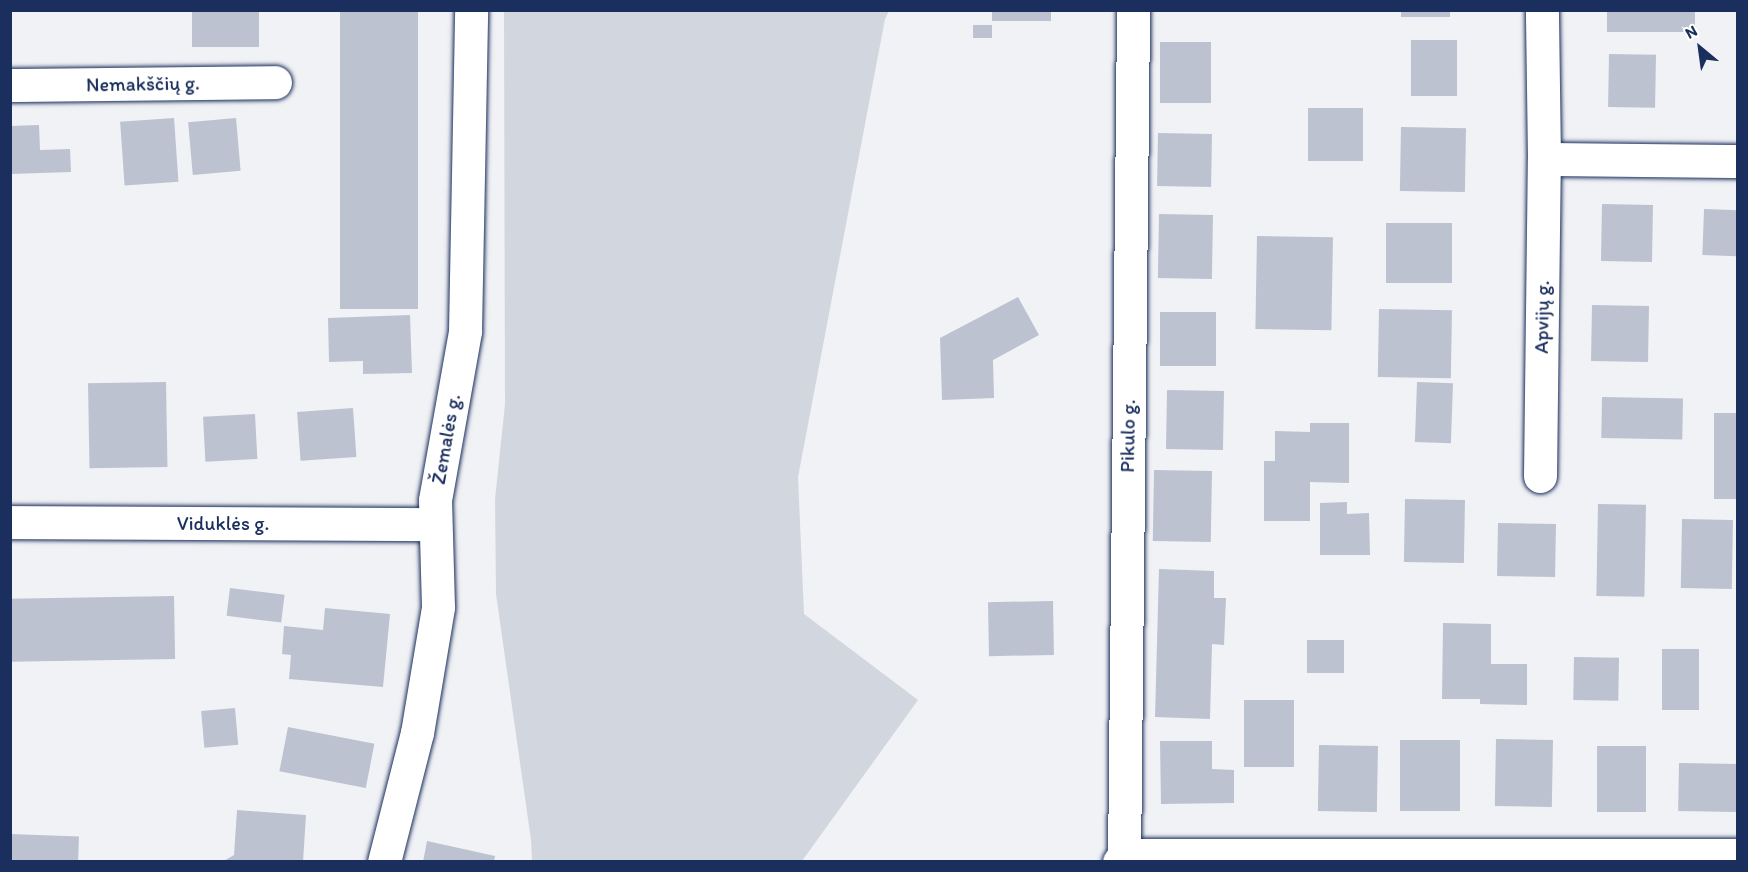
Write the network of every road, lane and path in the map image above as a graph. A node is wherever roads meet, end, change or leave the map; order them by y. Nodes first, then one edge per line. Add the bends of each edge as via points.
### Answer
1 (471, 10) edge
2 (1133, 10) edge
3 (1542, 10) edge
4 (275, 82) dead end
5 (10, 85) edge
6 (1544, 159) junction
7 (1737, 161) edge
8 (1540, 476) dead end
9 (10, 522) edge
10 (435, 524) junction
11 (1737, 855) edge
12 (1122, 859) edge
13 (384, 861) edge

1 - 10 street, Žemalės g. via 465,331 435,500
2 - 12 street, Pikulo g.
3 - 6 street, Apvijų g.
4 - 5 street, Nemakščių g.
6 - 7 street
6 - 8 street, Apvijų g.
9 - 10 street, Viduklės g.
10 - 13 street, Žemalės g. via 438,608 417,733
11 - 12 street

